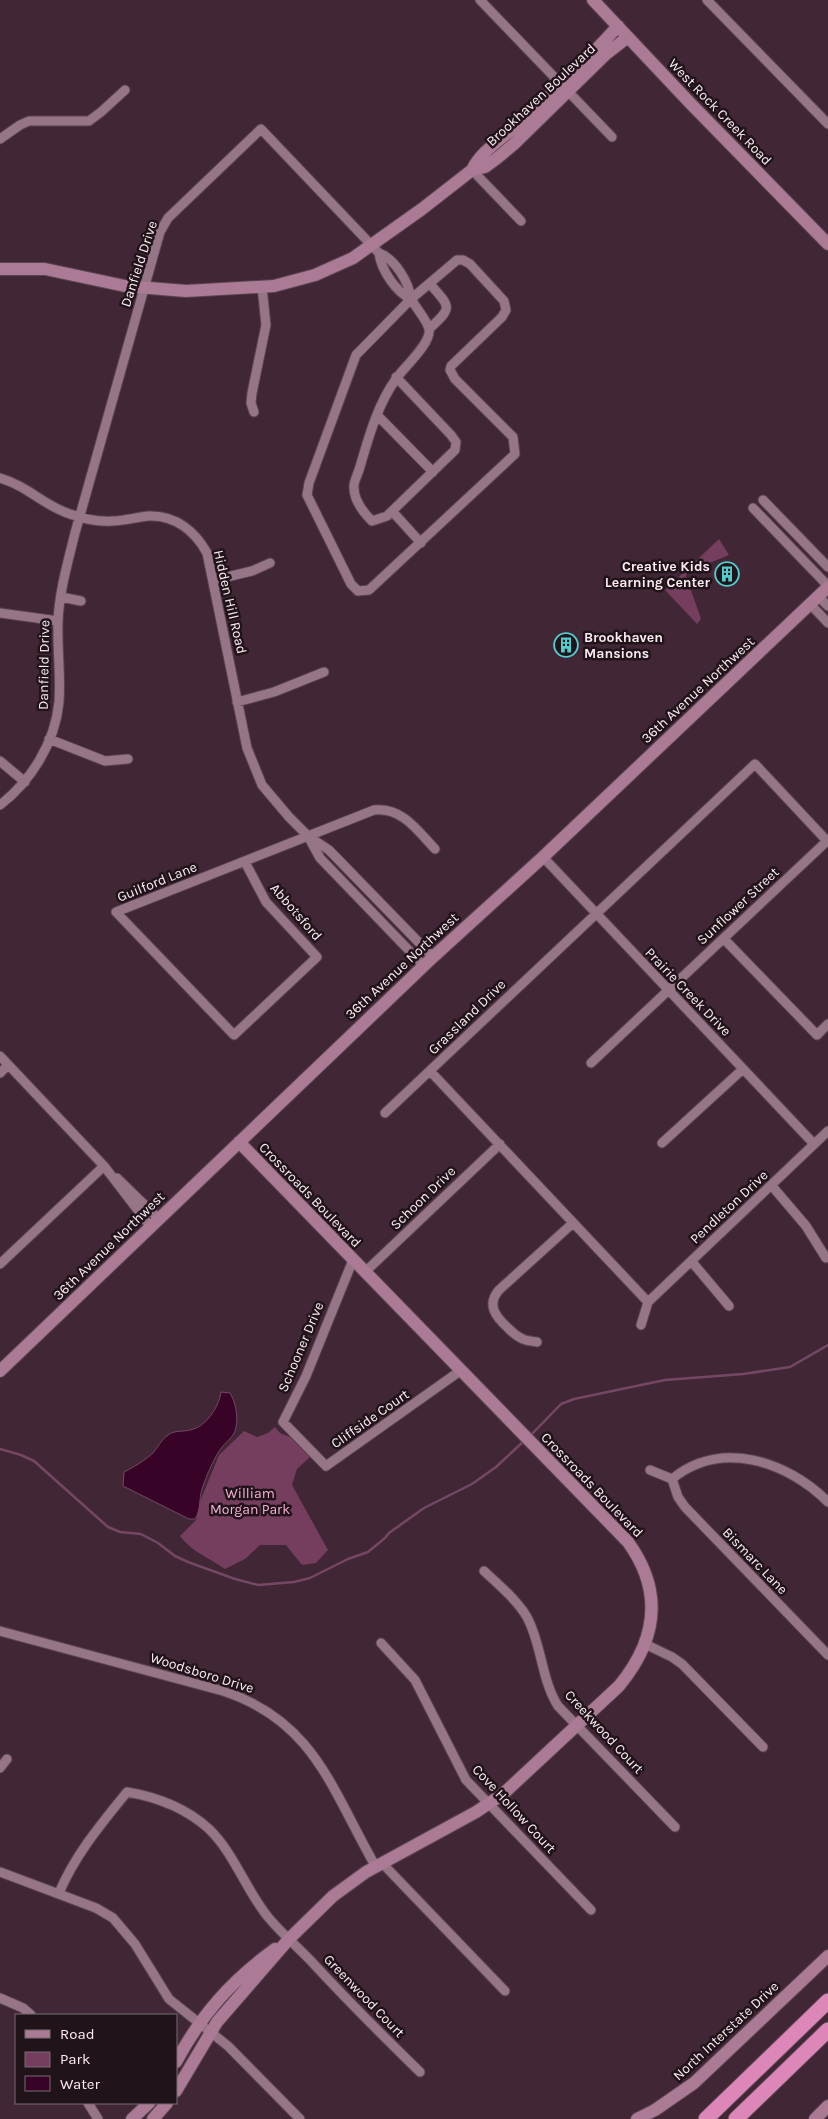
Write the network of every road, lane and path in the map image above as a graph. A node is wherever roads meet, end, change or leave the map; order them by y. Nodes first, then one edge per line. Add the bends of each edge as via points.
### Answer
1 (480, 0) edge
2 (593, 0) edge
3 (707, 0) edge
4 (618, 26) junction
5 (628, 37) junction
6 (564, 87) junction
7 (126, 90) dead end
8 (828, 124) edge
9 (612, 137) dead end
10 (0, 139) edge
11 (472, 170) junction
12 (521, 221) dead end
13 (828, 244) edge
14 (375, 250) junction
15 (0, 269) edge
16 (430, 284) junction
17 (262, 287) junction
18 (144, 288) junction
19 (411, 299) junction
20 (429, 329) junction
21 (396, 377) junction
22 (254, 412) dead end
23 (378, 416) junction
24 (433, 472) junction
25 (0, 478) edge
26 (763, 500) dead end
27 (753, 508) dead end
28 (392, 511) junction
29 (80, 517) junction
30 (422, 542) junction
31 (270, 563) dead end
32 (828, 567) edge
33 (214, 580) junction
34 (828, 587) edge
35 (61, 597) junction
36 (814, 600) junction
37 (82, 601) dead end
38 (828, 606) edge
39 (0, 613) edge
40 (58, 622) junction
41 (828, 623) edge
42 (324, 672) dead end
43 (237, 702) junction
44 (49, 739) junction
45 (128, 760) dead end
46 (0, 761) edge
47 (755, 764) joint
48 (25, 782) junction
49 (0, 805) edge
50 (308, 836) junction
51 (828, 842) edge
52 (434, 848) dead end
53 (543, 857) junction
54 (245, 862) junction
55 (595, 914) junction
56 (724, 939) junction
57 (429, 961) junction
58 (669, 991) junction
59 (828, 1024) edge
60 (234, 1035) joint
61 (0, 1056) edge
62 (591, 1063) dead end
63 (8, 1065) junction
64 (742, 1069) junction
65 (430, 1071) junction
66 (0, 1073) edge
67 (384, 1113) dead end
68 (828, 1131) edge
69 (238, 1142) junction
70 (662, 1143) dead end
71 (500, 1144) junction
72 (814, 1144) junction
73 (104, 1166) junction
74 (772, 1186) junction
75 (154, 1222) junction
76 (573, 1223) junction
77 (826, 1258) dead end
78 (353, 1260) junction
79 (692, 1262) junction
80 (0, 1264) edge
81 (365, 1272) junction
82 (648, 1302) junction
83 (729, 1306) dead end
84 (641, 1325) dead end
85 (536, 1342) dead end
86 (0, 1371) edge
87 (460, 1371) junction
88 (299, 1439) joint
89 (650, 1470) dead end
90 (672, 1479) junction
91 (828, 1502) edge
92 (484, 1572) dead end
93 (0, 1631) edge
94 (381, 1643) dead end
95 (645, 1644) junction
96 (828, 1655) edge
97 (576, 1726) junction
98 (763, 1747) dead end
99 (6, 1758) dead end
100 (0, 1768) edge
101 (488, 1804) junction
102 (675, 1827) dead end
103 (379, 1865) junction
104 (0, 1872) edge
105 (59, 1893) junction
106 (591, 1910) dead end
107 (289, 1939) junction
108 (828, 1956) edge
109 (505, 1991) dead end
110 (0, 1998) edge
111 (828, 2001) edge
112 (30, 2014) edge
113 (199, 2023) junction
114 (828, 2030) edge
115 (210, 2032) junction
116 (178, 2058) edge
117 (420, 2072) dead end
118 (178, 2088) edge
119 (89, 2104) edge
120 (148, 2104) edge
121 (166, 2104) edge
122 (828, 2106) edge
123 (707, 2117) edge
124 (98, 2119) edge
125 (132, 2119) edge
126 (153, 2119) edge
127 (300, 2119) edge
128 (637, 2119) edge
129 (736, 2119) edge
130 (814, 2119) edge

1 - 6 street
2 - 4 street, West Rock Creek Road
3 - 8 street
4 - 5 street, West Rock Creek Road
4 - 6 street, Brookhaven Boulevard
5 - 6 street, Brookhaven Boulevard
5 - 13 street, West Rock Creek Road
6 - 9 street
6 - 11 street, Brookhaven Boulevard via 478,158
7 - 10 street via 89,121 29,122
11 - 12 street
11 - 14 street, Brookhaven Boulevard
14 - 17 street, Brookhaven Boulevard via 315,275
14 - 18 street, Danfield Drive via 261,129 168,218 160,232
14 - 19 street via 401,295
15 - 18 street, Brookhaven Boulevard via 50,270
16 - 19 street
16 - 20 street via 445,301 448,310
16 - 30 street via 457,260 463,260 504,302 506,310 502,317 450,370 513,437 515,454
17 - 18 street, Brookhaven Boulevard via 186,291
17 - 22 street via 266,325 252,393
18 - 29 street, Danfield Drive
19 - 20 street
19 - 30 street via 356,355 307,495 350,584 358,591 369,590
20 - 21 street via 414,358
21 - 23 street
21 - 24 street via 456,442 455,450
23 - 24 street
23 - 28 street via 353,488 356,499 372,520 379,520
24 - 28 street
25 - 29 street, Hidden Hill Road via 19,484 55,508
26 - 32 street
27 - 34 street
28 - 30 street
29 - 33 street, Hidden Hill Road via 114,521 152,516 176,521 190,530 202,544
29 - 35 street, Danfield Drive
31 - 33 street
33 - 43 street, Hidden Hill Road
34 - 36 street, 36th Avenue Northwest
35 - 37 street
35 - 40 street, Danfield Drive
36 - 38 street
36 - 41 street
36 - 53 street, 36th Avenue Northwest
39 - 40 street
40 - 44 street, Danfield Drive via 59,703
42 - 43 street via 274,692
43 - 50 street, Hidden Hill Road via 248,754 256,774 273,800
44 - 45 street via 105,761
44 - 48 street, Danfield Drive
46 - 48 street
47 - 51 street, Sunflower Street
47 - 55 street, Grassland Drive
48 - 49 street, Danfield Drive
50 - 52 street, Guilford Lane via 383,809 404,817
50 - 54 street, Guilford Lane
50 - 57 street, Hidden Hill Road via 329,850
50 - 57 street, Hidden Hill Road via 320,858
51 - 56 street, Sunflower Street
53 - 55 street, Prairie Creek Drive
53 - 57 street, 36th Avenue Northwest
54 - 60 street, Abbotsford via 270,907 317,957
54 - 60 street, Guilford Lane via 116,912
55 - 58 street, Prairie Creek Drive
55 - 65 street, Grassland Drive
56 - 58 street, Sunflower Street
56 - 59 street via 817,1035
57 - 69 street, 36th Avenue Northwest
58 - 62 street, Sunflower Street
58 - 64 street, Prairie Creek Drive
61 - 63 street
63 - 66 street
63 - 73 street
64 - 70 street
64 - 72 street, Prairie Creek Drive
65 - 67 street
65 - 71 street, Grassland Drive
68 - 72 street, Pendleton Drive
69 - 75 street, 36th Avenue Northwest
69 - 78 street, Crossroads Boulevard
71 - 76 street, Grassland Drive
71 - 81 street, Schoon Drive
72 - 74 street, Pendleton Drive
73 - 75 street
73 - 80 street
74 - 77 street via 811,1232
74 - 79 street, Pendleton Drive
75 - 86 street, 36th Avenue Northwest
76 - 82 street, Grassland Drive
76 - 85 street via 494,1298 493,1308 499,1319 521,1339
78 - 81 street, Crossroads Boulevard
78 - 88 street, Schooner Drive via 306,1376 283,1422
79 - 82 street, Pendleton Drive
79 - 83 street
81 - 87 street, Crossroads Boulevard
82 - 84 street
87 - 88 street, Cliffside Court via 326,1466
87 - 95 street, Crossroads Boulevard via 622,1535 640,1560 650,1584 652,1606
89 - 90 street
90 - 91 street via 701,1462 748,1460 796,1476
90 - 96 street, Bismarc Lane via 678,1497 689,1512
92 - 97 street, Creekwood Court via 527,1618 552,1694
93 - 103 street, Woodsboro Drive via 223,1691 266,1709 290,1728 312,1753
94 - 101 street, Cove Hollow Court via 415,1680 461,1774
95 - 97 street, Crossroads Boulevard via 623,1681
95 - 98 street via 682,1664
97 - 101 street, Crossroads Boulevard via 521,1779
97 - 102 street, Creekwood Court
99 - 100 street
101 - 103 street, Crossroads Boulevard
101 - 106 street, Cove Hollow Court
103 - 107 street, Crossroads Boulevard via 341,1889
103 - 109 street, Woodsboro Drive
104 - 105 street
105 - 107 street, Greenwood Court via 81,1851 127,1792 143,1795 175,1806 210,1830 254,1899
105 - 113 street via 114,1918 135,1944 169,1999
107 - 113 street, Crossroads Boulevard via 237,1980
107 - 115 street, Crossroads Boulevard
107 - 117 street, Greenwood Court
108 - 128 street, North Interstate Drive via 701,2077 675,2098
110 - 112 street
111 - 123 highway
113 - 115 street
113 - 116 street, Crossroads Boulevard
114 - 129 highway
115 - 118 street, Crossroads Boulevard
115 - 127 street
119 - 124 street
120 - 125 street
121 - 126 street
122 - 130 street

